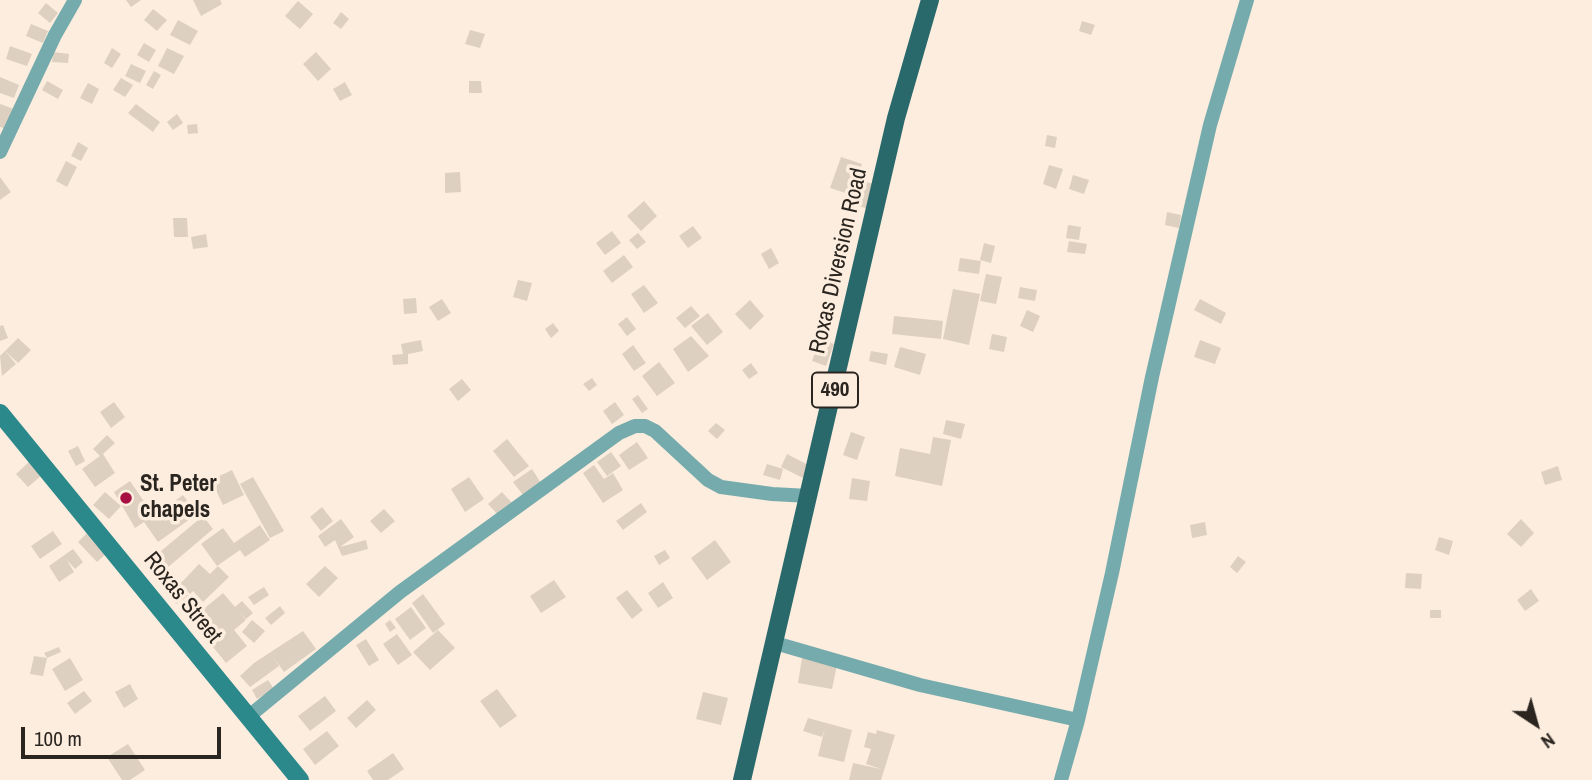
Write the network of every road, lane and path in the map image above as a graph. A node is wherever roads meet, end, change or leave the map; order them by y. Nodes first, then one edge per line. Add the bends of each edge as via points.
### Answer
1 (75, 0) edge
2 (930, 0) edge
3 (1247, 0) edge
4 (0, 152) edge
5 (0, 413) edge
6 (809, 496) junction
7 (775, 643) junction
8 (248, 717) junction
9 (1078, 720) junction
10 (300, 780) edge
11 (743, 780) edge
12 (1061, 780) edge

1 - 4 street
2 - 6 main road, Roxas Diversion Road / 490 via 896,118
3 - 9 street via 1210,125
5 - 8 main road, Roxas Street
6 - 7 main road, Roxas Diversion Road / 490
6 - 8 street via 721,487 654,431 635,426 619,433 400,592
7 - 9 street via 920,685
7 - 11 main road, Roxas Diversion Road / 490
8 - 10 main road, Roxas Street
9 - 12 street

